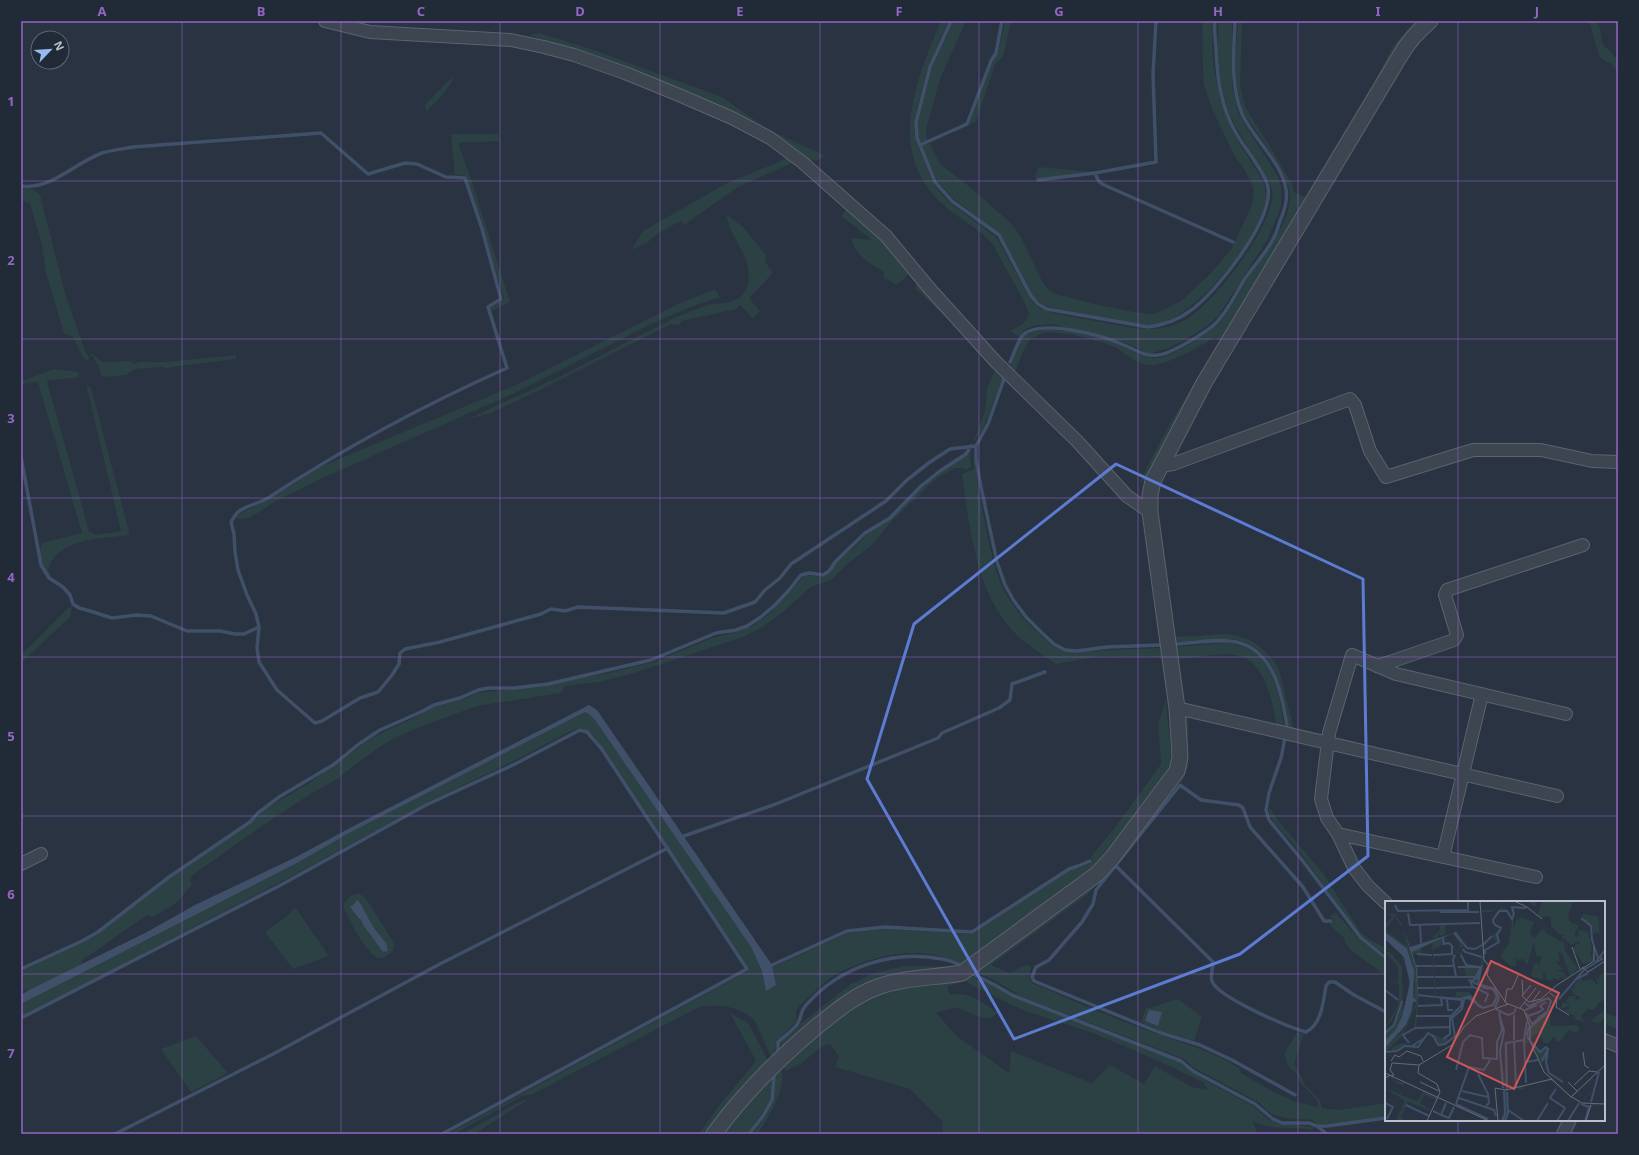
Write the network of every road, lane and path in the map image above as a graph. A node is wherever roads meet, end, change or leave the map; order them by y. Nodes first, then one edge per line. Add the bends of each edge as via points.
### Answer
1 (325, 21) edge
2 (1430, 21) edge
3 (1618, 462) edge
4 (1160, 466) junction
5 (1150, 512) junction
6 (1583, 545) dead end
7 (1376, 666) junction
8 (1482, 694) junction
9 (1178, 708) junction
10 (1566, 714) dead end
11 (1327, 742) junction
12 (1463, 774) junction
13 (1557, 796) dead end
14 (1338, 834) junction
15 (41, 854) dead end
16 (1443, 857) junction
17 (21, 864) edge
18 (1536, 877) dead end
19 (1385, 902) edge
20 (1605, 1040) edge
21 (1618, 1046) edge
22 (1570, 1121) edge
23 (714, 1134) edge
24 (1563, 1134) edge

1 - 5 street via 370,32 511,40 544,47 588,60 672,92 770,138 808,167 886,236 996,362 1077,441 1127,496
2 - 4 street via 1403,50 1204,383
3 - 4 street via 1592,461 1541,450 1473,450 1386,477 1370,451 1355,405 1350,399 1174,464
4 - 5 street via 1153,481
5 - 9 street
6 - 7 street via 1446,590 1445,595 1457,635 1454,640
7 - 8 street via 1396,674
7 - 11 street via 1352,655
8 - 10 street
8 - 12 street
9 - 11 street
9 - 23 street via 1180,757 1177,771 1112,858 1097,874 962,973 890,983 858,995 841,1006 756,1082
11 - 12 street
11 - 14 street via 1321,799 1327,818
12 - 13 street
12 - 16 street
14 - 16 street
14 - 19 street via 1354,868
15 - 17 street
16 - 18 street
20 - 21 street
22 - 24 street

